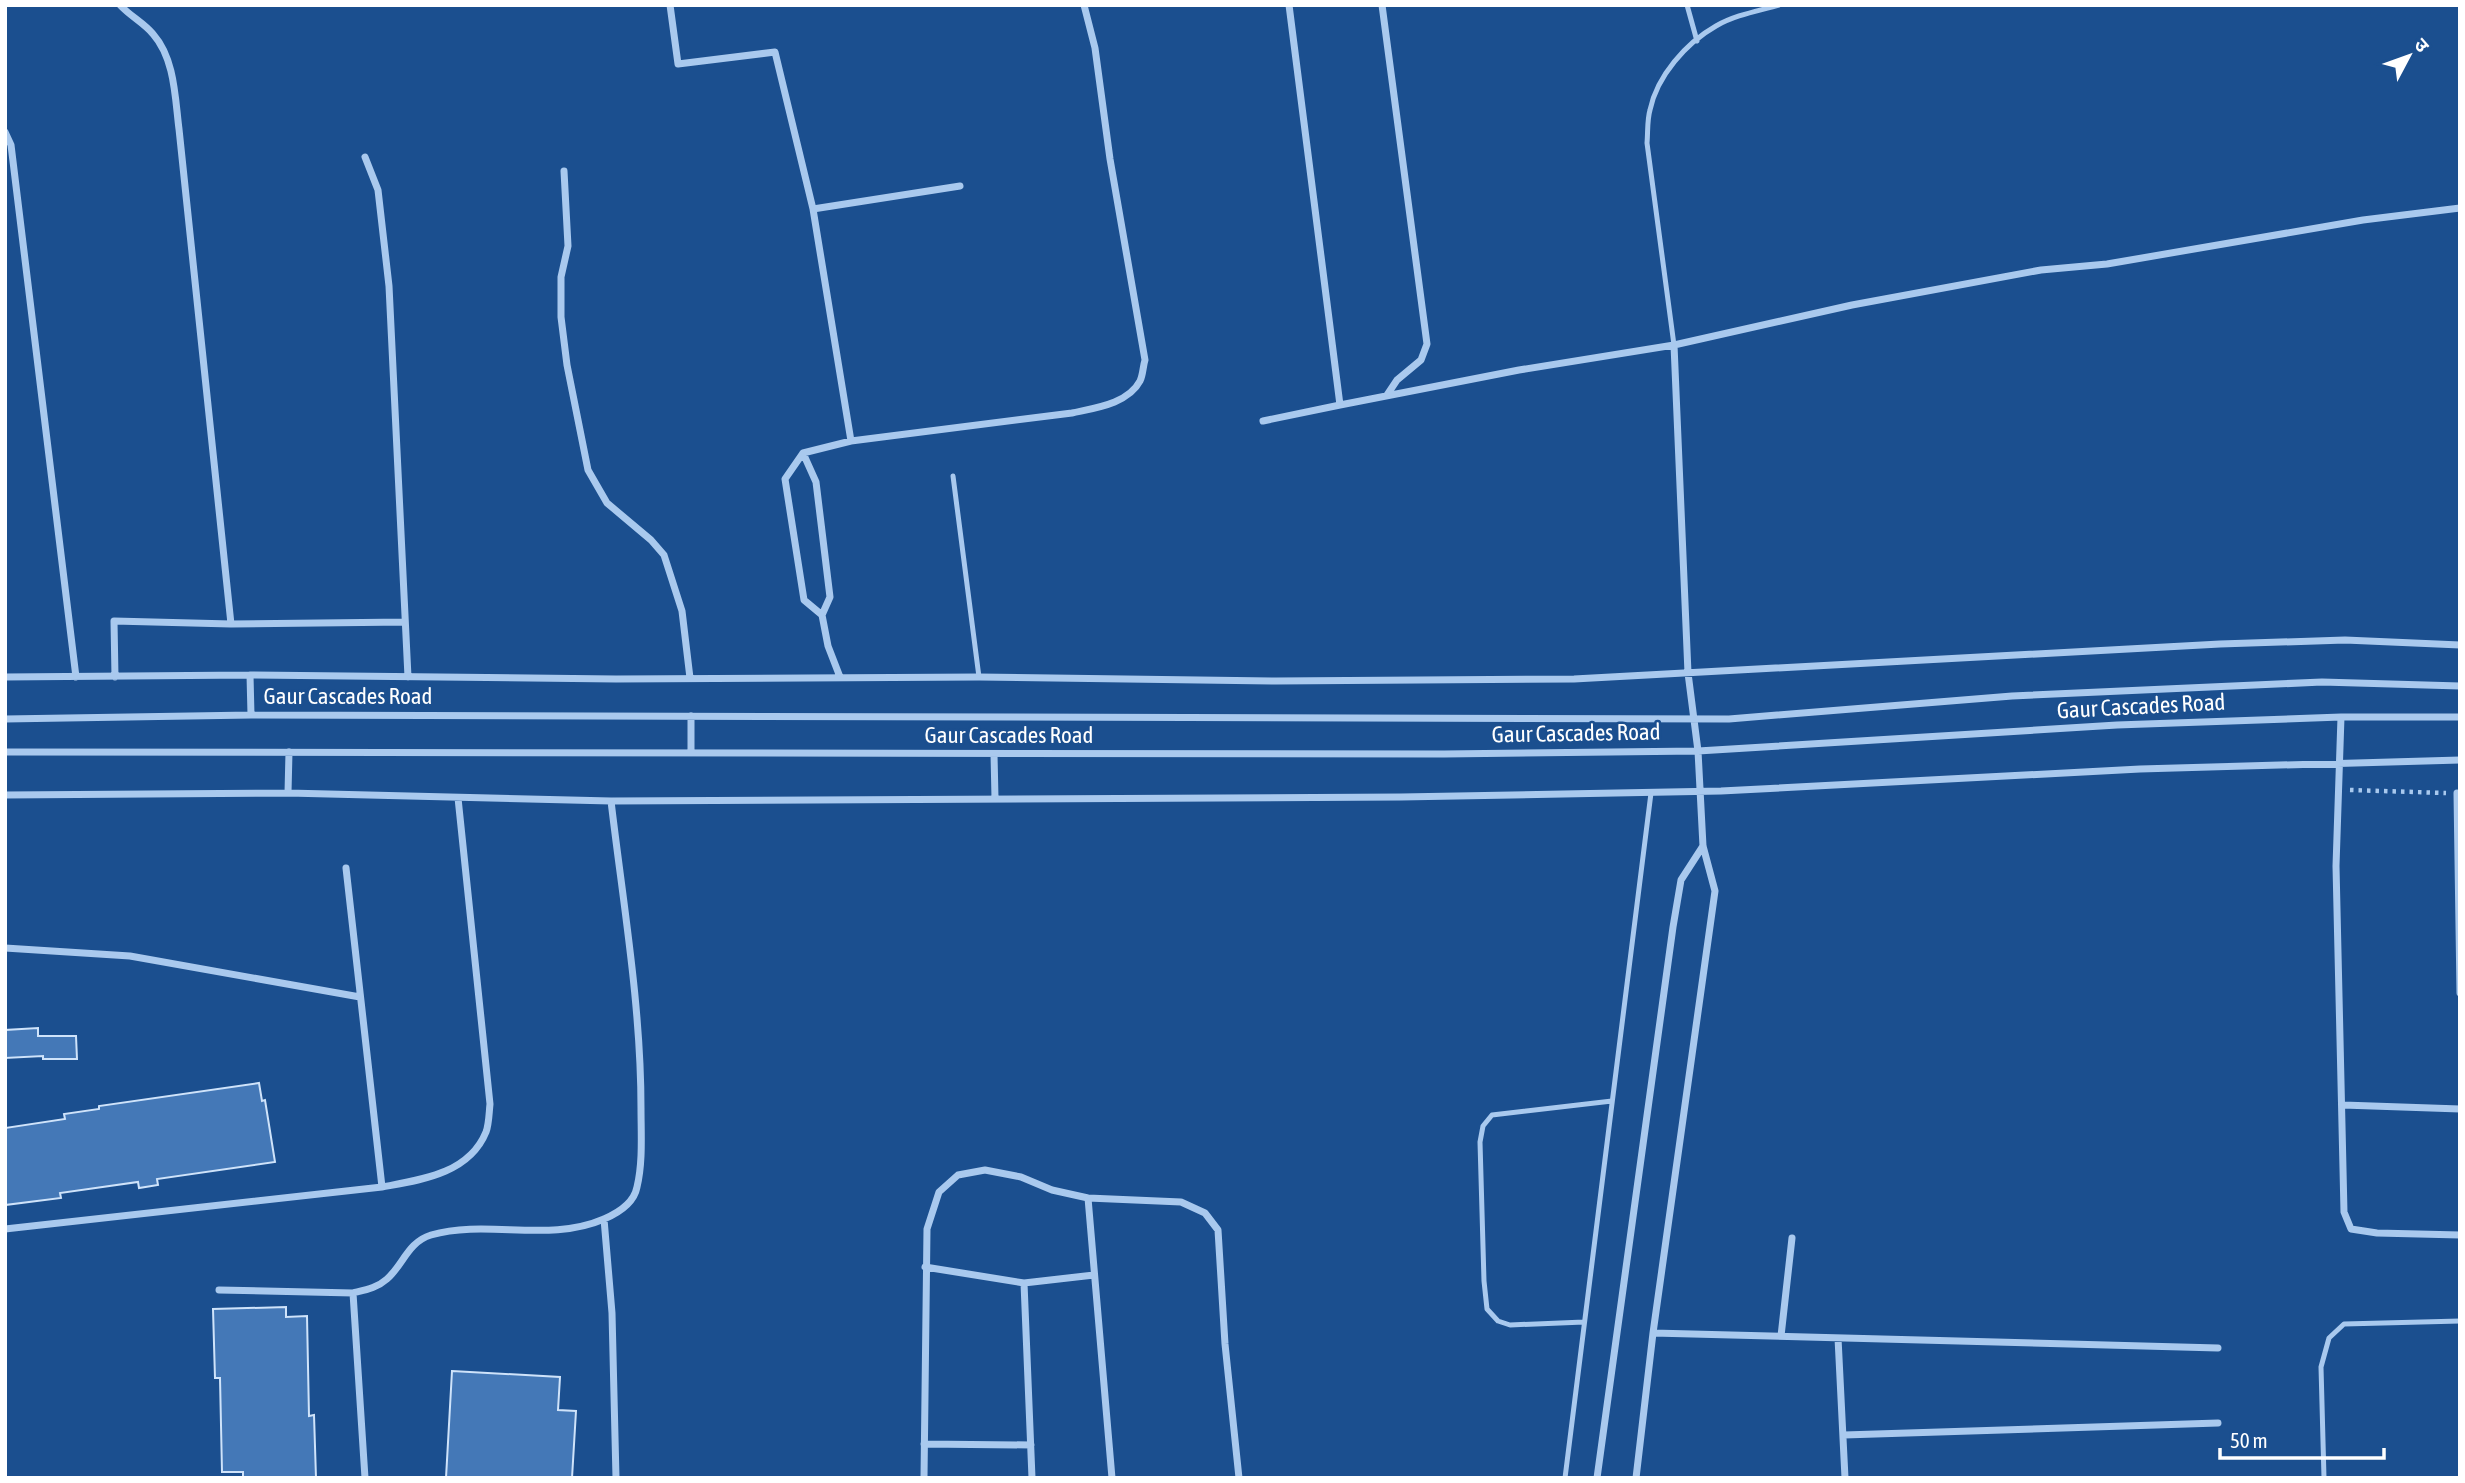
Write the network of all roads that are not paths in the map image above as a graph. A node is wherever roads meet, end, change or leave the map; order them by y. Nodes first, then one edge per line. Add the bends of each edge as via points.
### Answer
1 (120, 5) edge
2 (670, 5) edge
3 (1084, 5) edge
4 (1289, 5) edge
5 (1382, 5) edge
6 (1687, 5) edge
7 (1779, 5) edge
8 (1697, 41) junction
9 (5, 132) edge
10 (365, 157) dead end
11 (564, 170) dead end
12 (960, 186) dead end
13 (2460, 208) edge
14 (813, 209) junction
15 (1674, 345) junction
16 (1387, 396) junction
17 (1340, 405) junction
18 (1263, 421) dead end
19 (851, 441) junction
20 (803, 453) junction
21 (953, 475) dead end
22 (822, 615) junction
23 (405, 622) junction
24 (231, 624) junction
25 (2460, 645) edge
26 (1688, 673) junction
27 (250, 675) junction
28 (5, 677) edge
29 (76, 677) junction
30 (114, 677) junction
31 (408, 677) junction
32 (840, 677) junction
33 (979, 677) junction
34 (690, 678) junction
35 (2460, 687) edge
36 (251, 715) junction
37 (691, 716) junction
38 (2341, 717) junction
39 (2460, 717) edge
40 (5, 719) edge
41 (1693, 719) junction
42 (1698, 751) junction
43 (5, 752) edge
44 (289, 752) junction
45 (691, 754) junction
46 (994, 754) junction
47 (2460, 760) edge
48 (2339, 764) junction
49 (1701, 792) junction
50 (288, 793) junction
51 (1651, 793) junction
52 (2457, 793) road end
53 (5, 795) edge
54 (995, 798) junction
55 (458, 799) junction
56 (611, 801) junction
57 (1703, 846) junction
58 (346, 867) dead end
59 (5, 948) edge
60 (2460, 993) edge
61 (360, 997) junction
62 (1612, 1101) junction
63 (2343, 1105) junction
64 (2460, 1109) edge
65 (382, 1187) junction
66 (1087, 1198) junction
67 (604, 1219) junction
68 (5, 1229) edge
69 (2460, 1235) edge
70 (1792, 1238) dead end
71 (925, 1267) junction
72 (1094, 1275) junction
73 (1024, 1283) junction
74 (219, 1290) dead end
75 (353, 1293) junction
76 (2460, 1321) edge
77 (1584, 1322) junction
78 (1653, 1333) junction
79 (1781, 1336) junction
80 (1838, 1338) junction
81 (2218, 1348) dead end
82 (2218, 1423) dead end
83 (1844, 1435) junction
84 (924, 1444) junction
85 (1031, 1445) junction
86 (365, 1478) edge
87 (616, 1478) edge
88 (924, 1478) edge
89 (1032, 1478) edge
90 (1112, 1478) edge
91 (1239, 1478) edge
92 (1564, 1478) edge
93 (1597, 1478) edge
94 (1636, 1478) edge
95 (1845, 1478) edge
96 (2324, 1478) edge

1 - 24 street via 163,47 170,68
2 - 14 street via 678,64 775,52
3 - 19 street via 1095,48 1144,360 1140,381 1128,395 1102,407
4 - 17 street
5 - 16 street via 1427,345 1421,360 1397,380
6 - 8 lane
7 - 8 lane via 1741,15
8 - 15 lane via 1675,60 1661,82 1650,110 1647,143
9 - 29 street via 13,159
10 - 23 street via 378,190 388,286
11 - 34 street via 568,246 561,277 561,317 588,470 607,503 664,555 682,611
12 - 14 street
13 - 15 street via 2107,264 2041,270 1852,305
14 - 19 street
15 - 16 street
15 - 26 street
16 - 17 street
17 - 18 street
19 - 20 street
20 - 22 street via 817,482 830,597
20 - 22 street via 785,479 804,600
21 - 33 lane
22 - 32 street
23 - 24 street
23 - 31 street
24 - 30 street via 114,621
25 - 26 street via 2257,642
26 - 33 street via 1574,680
26 - 41 street
27 - 30 street
27 - 31 street
27 - 36 street
28 - 29 street
29 - 30 street
31 - 34 street
32 - 33 street
32 - 34 street
35 - 41 street, Gaur Cascades Road via 2322,682 2012,696
36 - 37 street, Gaur Cascades Road
36 - 40 street, Gaur Cascades Road
37 - 41 street, Gaur Cascades Road
37 - 45 street
38 - 39 street, Gaur Cascades Road
38 - 42 street, Gaur Cascades Road via 2117,724
38 - 48 street
41 - 42 street
42 - 46 street, Gaur Cascades Road
42 - 49 street
43 - 44 street, Gaur Cascades Road
44 - 45 street, Gaur Cascades Road
44 - 50 street
45 - 46 street, Gaur Cascades Road
46 - 54 street
47 - 48 street
48 - 49 street via 2140,769
48 - 63 street via 2336,866
49 - 51 street
49 - 57 street
50 - 53 street
50 - 55 street
51 - 54 street
51 - 62 lane
52 - 60 street
54 - 56 street
55 - 56 street
55 - 65 street via 490,1104 486,1131 474,1151 455,1167 429,1179
56 - 67 street via 638,1021 641,1157 637,1190 626,1207
57 - 78 street via 1715,891
57 - 93 street via 1681,880 1673,927
58 - 61 street
59 - 61 street via 130,956
61 - 65 street
62 - 77 lane
62 - 77 lane via 1492,1115 1483,1126 1480,1142 1487,1309 1498,1321 1510,1325
63 - 64 street
63 - 69 street via 2344,1212 2351,1229
65 - 68 street
66 - 71 street via 985,1170 958,1175 939,1192 927,1229
66 - 72 street
66 - 91 street via 1181,1202 1205,1213 1218,1230
67 - 75 street via 573,1229 462,1230 428,1236 411,1247 387,1279
67 - 87 street via 612,1312
70 - 79 street
71 - 73 street
71 - 84 street
72 - 73 street
72 - 90 street
73 - 85 street
74 - 75 street
75 - 86 street
76 - 96 lane via 2344,1324 2329,1338 2321,1367
77 - 92 lane
78 - 79 street
78 - 94 street
79 - 80 street
80 - 81 street
80 - 83 street
82 - 83 street
83 - 95 street
84 - 85 street
84 - 88 street
85 - 89 street

